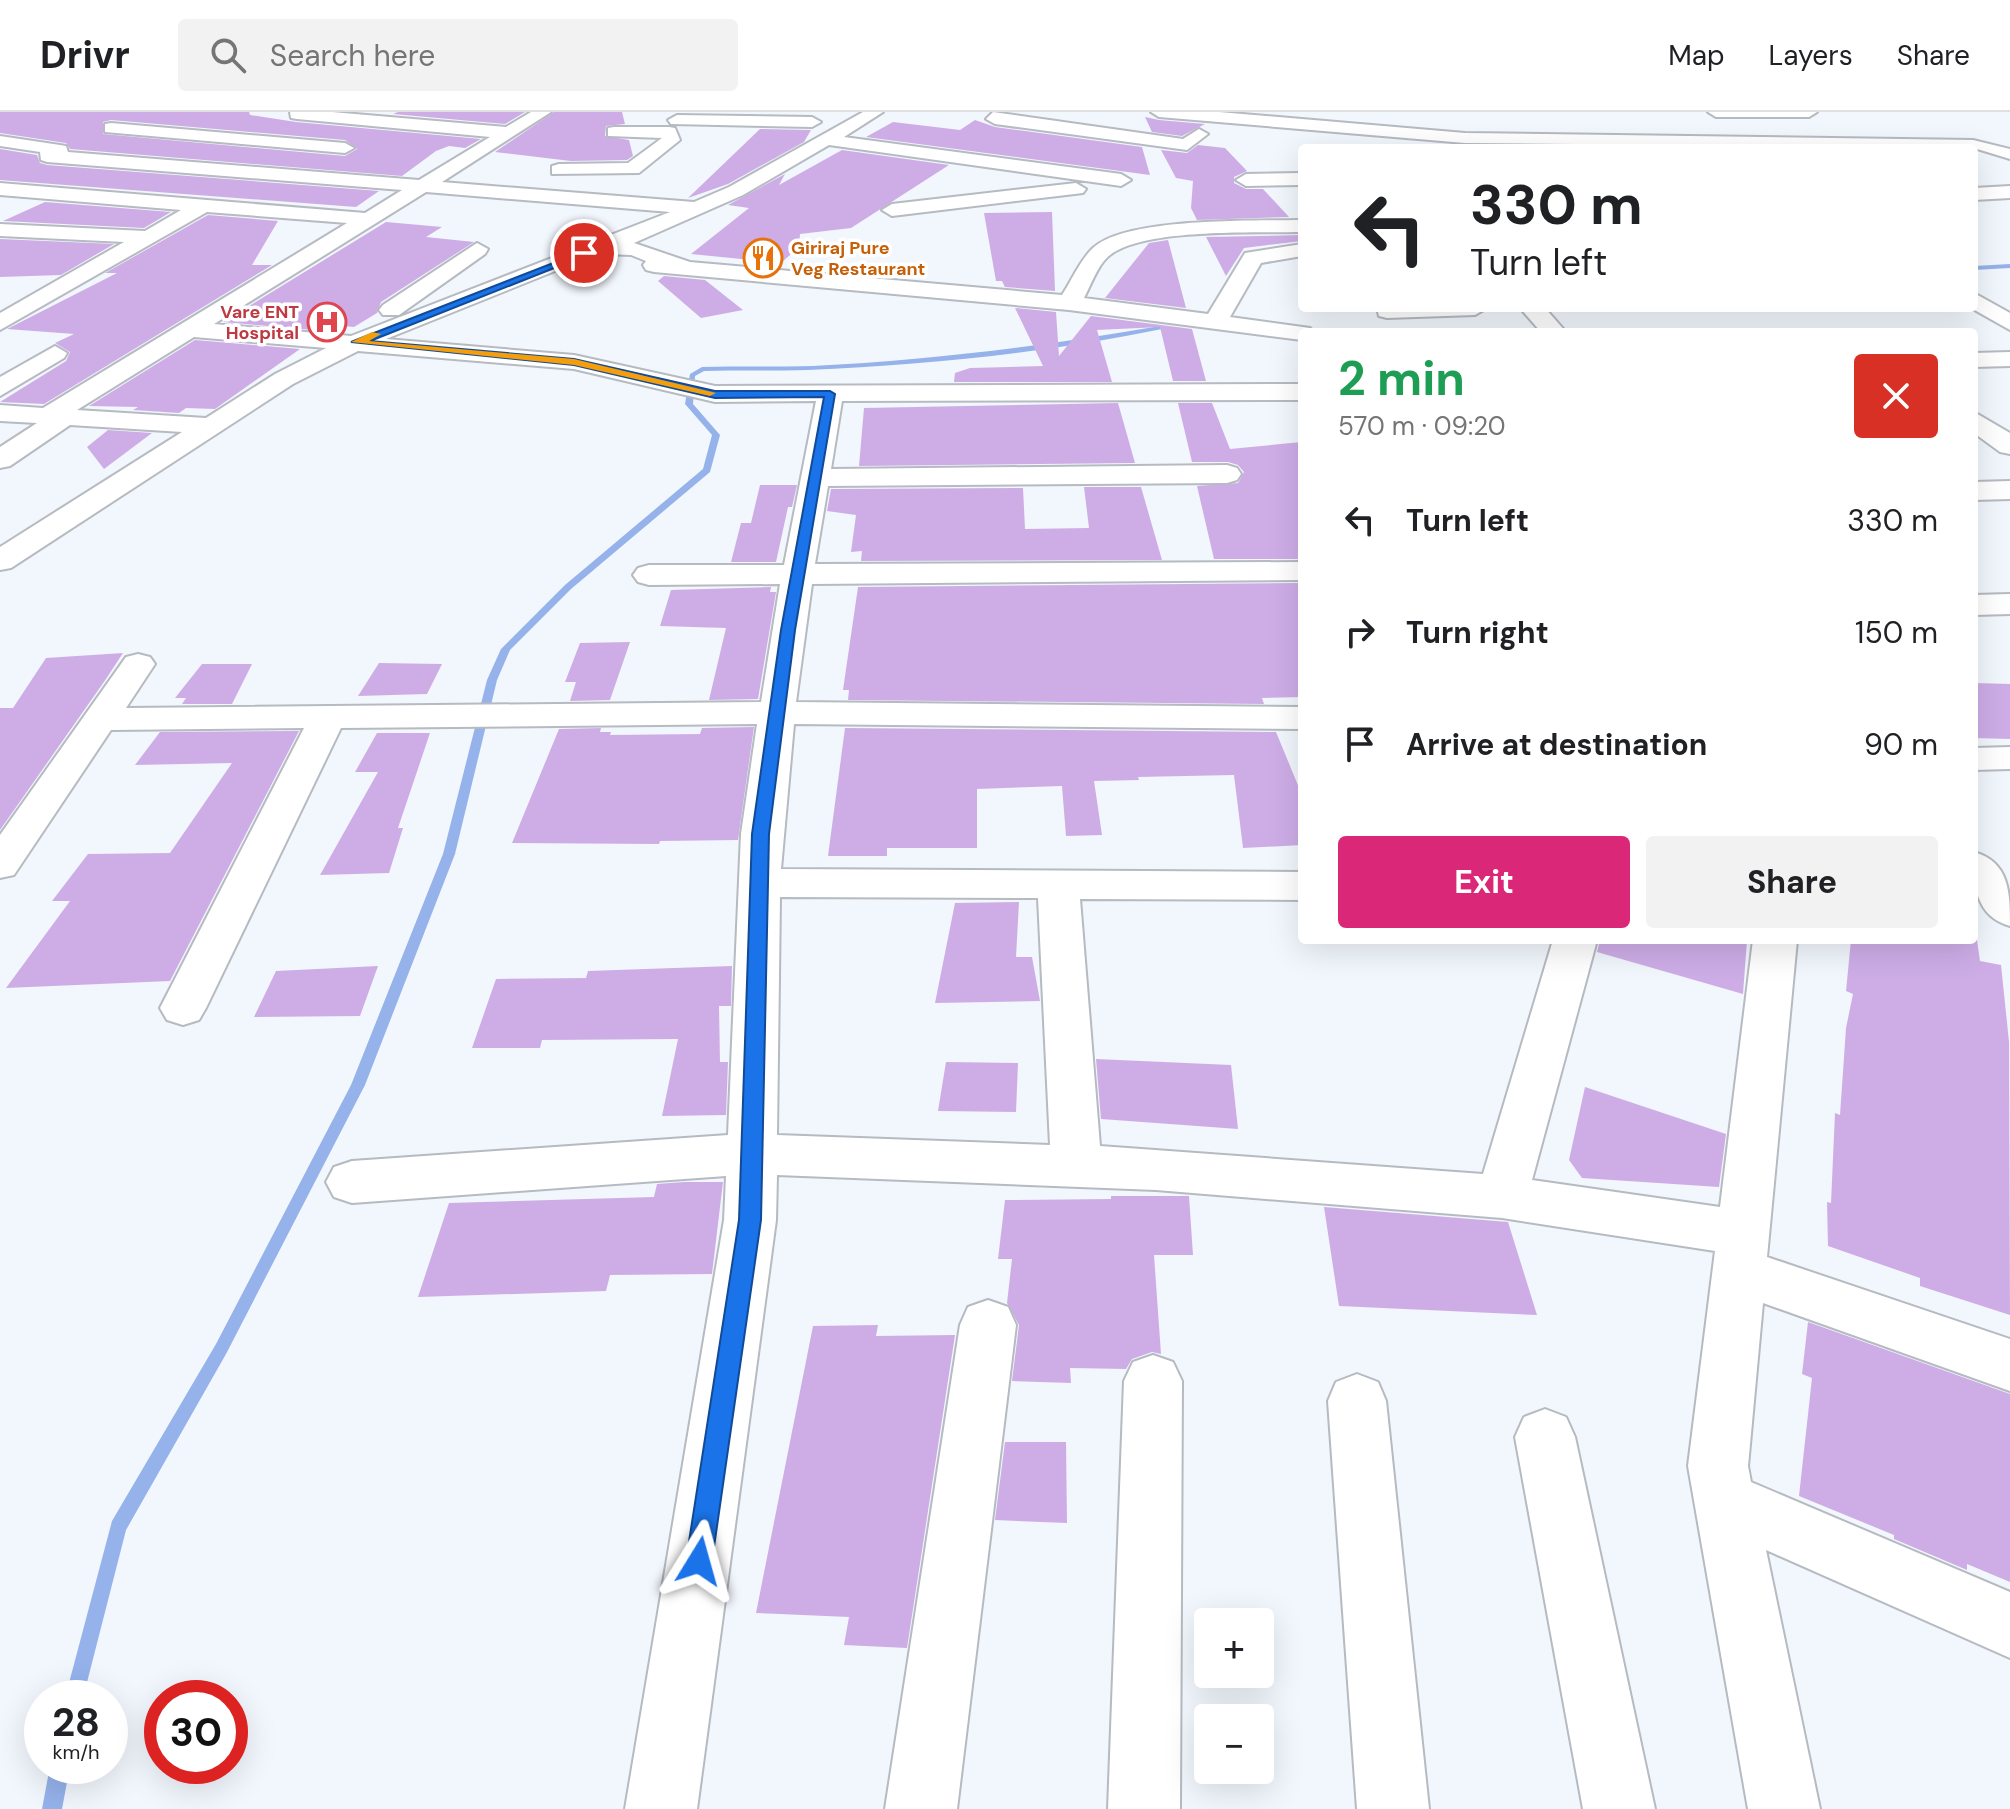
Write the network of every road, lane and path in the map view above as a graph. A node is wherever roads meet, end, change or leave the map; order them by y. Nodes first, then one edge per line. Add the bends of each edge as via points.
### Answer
1 (149, 112) edge
2 (543, 112) edge
3 (875, 112) edge
4 (1004, 112) edge
5 (1159, 112) edge
6 (1809, 112) edge
7 (286, 113) edge
8 (1705, 113) edge
9 (818, 117) edge
10 (1217, 117) junction
11 (677, 120) dead end
12 (1626, 121) dead end
13 (1308, 125) junction
14 (614, 132) dead end
15 (98, 133) junction
16 (509, 133) junction
17 (836, 136) junction
18 (0, 141) edge
19 (1600, 142) edge
20 (1322, 144) edge
21 (1849, 144) edge
22 (1978, 146) edge
23 (359, 149) dead end
24 (53, 153) junction
25 (2010, 154) edge
26 (436, 156) dead end
27 (968, 159) junction
28 (469, 163) junction
29 (220, 169) junction
30 (540, 169) dead end
31 (12, 170) edge
32 (1298, 179) edge
33 (1246, 180) dead end
34 (425, 185) junction
35 (0, 189) edge
36 (2010, 192) edge
37 (1978, 194) edge
38 (151, 201) junction
39 (204, 205) junction
40 (697, 208) junction
41 (316, 214) junction
42 (369, 219) junction
43 (1298, 226) edge
44 (0, 230) edge
45 (148, 237) junction
46 (606, 247) junction
47 (477, 249) dead end
48 (1298, 251) edge
49 (284, 271) junction
50 (782, 276) junction
51 (20, 286) dead end
52 (63, 286) junction
53 (743, 296) dead end
54 (1069, 303) junction
55 (1978, 303) edge
56 (1387, 312) edge
57 (1536, 312) edge
58 (1215, 322) junction
59 (0, 323) edge
60 (2010, 323) edge
61 (1397, 328) edge
62 (1550, 328) edge
63 (189, 329) junction
64 (1298, 332) edge
65 (389, 337) junction
66 (356, 342) junction
67 (55, 353) dead end
68 (2010, 359) edge
69 (1978, 360) edge
70 (0, 388) edge
71 (830, 394) junction
72 (1298, 395) edge
73 (0, 413) edge
74 (56, 416) junction
75 (1978, 423) edge
76 (212, 426) junction
77 (2010, 446) edge
78 (0, 460) edge
79 (1227, 474) dead end
80 (815, 478) junction
81 (2010, 490) edge
82 (1978, 491) edge
83 (0, 561) edge
84 (1298, 571) edge
85 (649, 575) dead end
86 (798, 575) junction
87 (0, 586) edge
88 (2010, 604) edge
89 (1978, 605) edge
90 (138, 664) dead end
91 (777, 713) junction
92 (328, 717) junction
93 (1298, 718) edge
94 (97, 719) junction
95 (2010, 758) edge
96 (1978, 759) edge
97 (0, 865) edge
98 (1978, 870) edge
99 (760, 883) junction
100 (1058, 885) junction
101 (1298, 886) edge
102 (2010, 912) edge
103 (1574, 944) edge
104 (1775, 944) edge
105 (183, 1008) dead end
106 (752, 1154) junction
107 (1076, 1166) junction
108 (352, 1182) dead end
109 (1502, 1197) junction
110 (1741, 1252) junction
111 (988, 1325) dead end
112 (2010, 1365) edge
113 (1153, 1381) dead end
114 (1357, 1401) dead end
115 (1545, 1437) dead end
116 (1725, 1501) junction
117 (2010, 1625) edge
118 (661, 1809) edge
119 (921, 1809) edge
120 (1144, 1809) edge
121 (1393, 1809) edge
122 (1619, 1809) edge
123 (1784, 1809) edge

1 - 15 street
2 - 16 street
3 - 17 street
4 - 10 street via 995,119 1187,145
5 - 10 street
6 - 8 street
7 - 16 street
9 - 11 street
9 - 17 street via 808,126
10 - 13 street
12 - 19 street
13 - 19 street
13 - 20 street
14 - 30 street via 669,132 671,140 632,169
15 - 23 street
15 - 24 street
16 - 28 street
17 - 27 street
17 - 40 street
18 - 24 street
19 - 21 street
22 - 25 street
24 - 29 street
24 - 31 street
26 - 28 street
27 - 27 street via 1121,180 884,216
28 - 34 street
29 - 34 street
29 - 38 street
32 - 33 street
34 - 40 street
34 - 42 street
35 - 38 street
36 - 37 street
38 - 39 street
39 - 41 street
39 - 45 street
40 - 46 street
41 - 42 street
41 - 49 street via 283,248
42 - 49 street
43 - 54 street via 1173,232 1128,240 1100,252
44 - 45 street
45 - 52 street
46 - 50 street via 617,260
46 - 65 street via 579,264
47 - 65 street via 373,322
48 - 58 street via 1253,258
49 - 63 street
50 - 53 street
50 - 54 street
51 - 52 street
52 - 59 street
54 - 58 street
55 - 60 street
56 - 61 street
57 - 62 street
58 - 64 street
63 - 66 street
63 - 74 street
65 - 66 street
65 - 71 street via 574,362 715,394
65 - 87 street via 267,409
66 - 76 street via 284,379
67 - 70 street
68 - 69 street
71 - 72 street
71 - 80 street
73 - 74 street
74 - 76 street
74 - 78 street
75 - 77 street
76 - 83 street
79 - 80 street
80 - 86 street
81 - 82 street
84 - 86 street
85 - 86 street
86 - 91 street
88 - 89 street
90 - 94 street
91 - 92 street
91 - 93 street
91 - 99 street
92 - 94 street
92 - 105 street
94 - 97 street
95 - 96 street
98 - 102 street
99 - 100 street
99 - 106 street
100 - 101 street
100 - 107 street
103 - 109 street
104 - 110 street
106 - 107 street
106 - 108 street
106 - 118 street via 750,1220
107 - 109 street
109 - 110 street
110 - 112 street
110 - 116 street via 1718,1466
111 - 119 street
113 - 120 street
114 - 121 street
115 - 122 street
116 - 117 street
116 - 123 street

